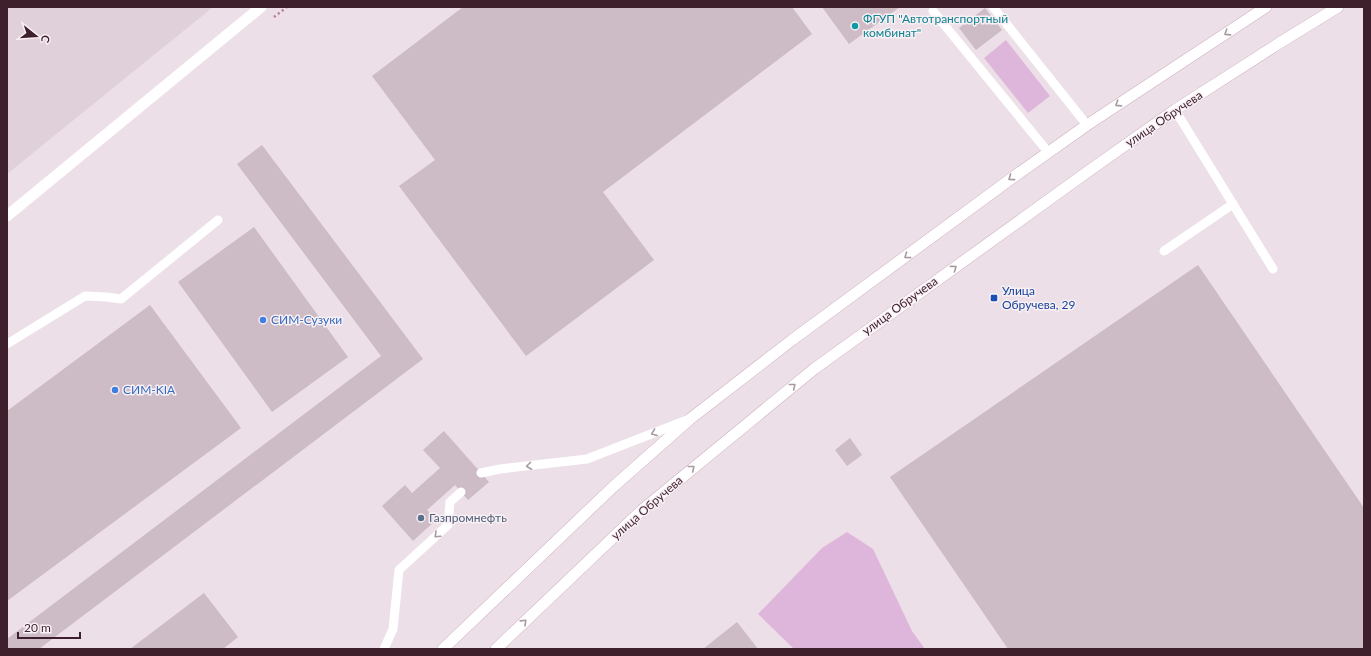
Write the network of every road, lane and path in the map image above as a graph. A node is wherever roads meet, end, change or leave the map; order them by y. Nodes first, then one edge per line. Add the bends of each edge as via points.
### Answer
1 (261, 7) edge
2 (993, 7) edge
3 (1338, 7) edge
4 (1260, 8) edge
5 (933, 11) dead end
6 (1175, 110) junction
7 (1087, 125) junction
8 (1048, 152) junction
9 (1233, 204) junction
10 (7, 216) edge
11 (218, 220) dead end
12 (1164, 251) dead end
13 (1273, 269) dead end
14 (7, 344) edge
15 (690, 419) junction
16 (481, 473) dead end
17 (461, 492) dead end
18 (384, 649) edge
19 (444, 649) edge
20 (496, 649) edge

1 - 10 main road
2 - 7 lane
3 - 6 main road, улица Обручева
4 -> 7 main road
5 - 8 lane
6 - 9 lane
20 -> 6 main road, улица Обручева via 641,511 814,369
7 - 8 main road
8 -> 15 main road
9 - 12 lane
9 - 13 lane
11 - 14 lane via 121,299 85,296
15 -> 16 lane via 587,459
15 - 19 main road via 614,486
17 -> 18 lane via 450,502 448,525 399,570 393,629

